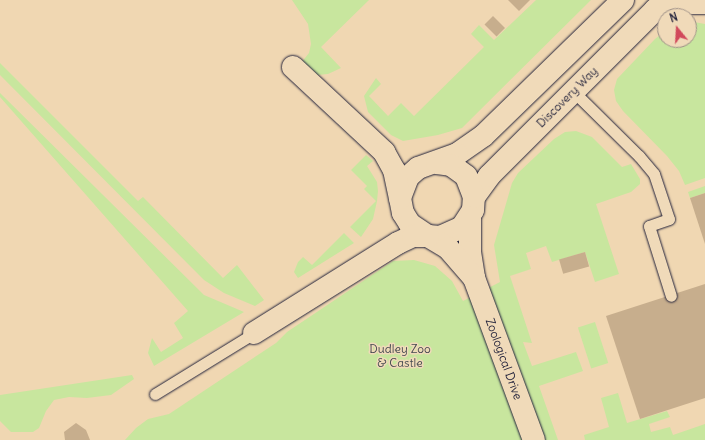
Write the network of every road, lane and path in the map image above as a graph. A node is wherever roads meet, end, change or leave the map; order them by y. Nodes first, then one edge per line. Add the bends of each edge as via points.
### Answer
1 (623, 0) edge
2 (628, 0) edge
3 (705, 3) edge
4 (655, 9) edge
5 (293, 67) dead end
6 (573, 91) junction
7 (384, 152) junction
8 (434, 164) junction
9 (401, 203) junction
10 (472, 207) junction
11 (428, 236) junction
12 (382, 252) junction
13 (474, 278) junction
14 (670, 296) dead end
15 (254, 333) joint
16 (155, 394) dead end
17 (534, 440) edge

1 - 8 street via 483,136 457,154
2 - 4 street
3 - 4 street via 670,3
4 - 6 street, Discovery Way
5 - 7 street
6 - 10 street, Discovery Way via 489,176
6 - 14 lane via 654,174 669,219 649,226
7 - 8 street via 408,162
7 - 9 street via 394,170
8 - 9 street via 418,168 408,177
8 - 10 street via 450,165 466,176
9 - 11 street via 410,224
9 - 12 street via 398,227
10 - 11 street, Discovery Way via 452,234
10 - 13 street, Zoological Drive via 470,252
11 - 12 street, Discovery Way via 413,236
11 - 13 street, Zoological Drive via 448,248
12 - 15 street, Discovery Way
13 - 17 street, Zoological Drive
15 - 16 lane

